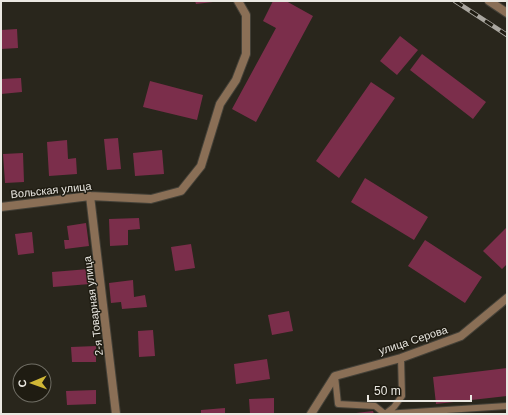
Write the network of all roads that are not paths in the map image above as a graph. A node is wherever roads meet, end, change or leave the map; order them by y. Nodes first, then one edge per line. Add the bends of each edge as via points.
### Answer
1 (238, 1) edge
2 (489, 1) edge
3 (507, 13) edge
4 (90, 196) junction
5 (1, 207) edge
6 (507, 298) edge
7 (401, 358) junction
8 (335, 376) junction
9 (505, 406) edge
10 (116, 414) edge
11 (312, 414) edge
12 (385, 414) edge
13 (503, 414) edge

1 - 4 street, Вольская улица via 246,15 246,54 236,80 220,104 200,166 181,191 151,199
2 - 3 street
4 - 5 street, Вольская улица
4 - 10 street, 2-я Товарная улица
6 - 7 street, улица Серова via 461,336
7 - 8 street, улица Серова
7 - 8 lane via 402,396 385,414 375,406 338,404
8 - 11 street
9 - 12 lane
9 - 13 lane

